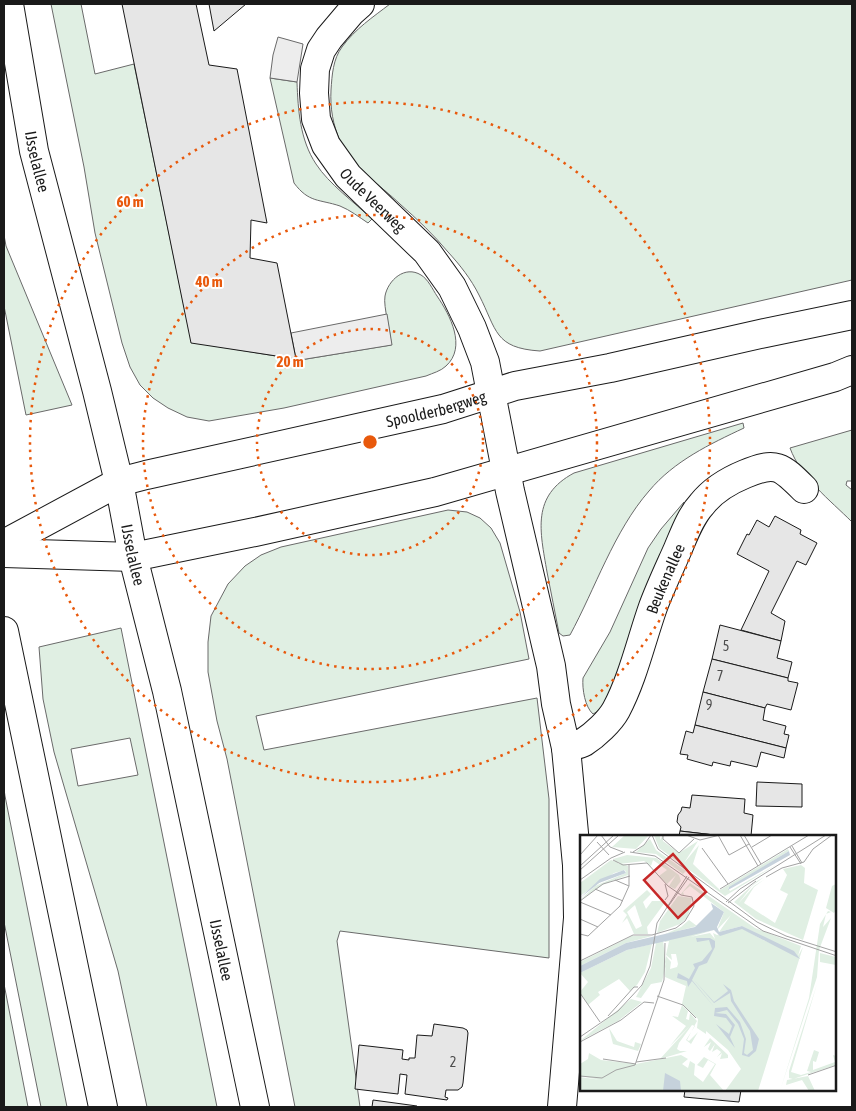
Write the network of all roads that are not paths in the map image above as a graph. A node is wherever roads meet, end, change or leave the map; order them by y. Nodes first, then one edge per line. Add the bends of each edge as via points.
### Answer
1 (9, 4) edge
2 (360, 4) edge
3 (852, 316) edge
4 (852, 370) edge
5 (491, 393) junction
6 (506, 472) junction
7 (119, 482) junction
8 (804, 489) dead end
9 (4, 544) edge
10 (4, 553) edge
11 (133, 557) junction
12 (4, 631) edge
13 (566, 748) junction
14 (103, 1107) edge
15 (255, 1107) edge
16 (562, 1107) edge

1 - 7 main road, IJsselallee via 34,151
2 - 5 main road, Oude Veerweg via 321,50 315,68 316,119 326,145 348,176 428,252 452,287 485,362
3 - 5 main road, Spoolderbergweg
4 - 6 main road
5 - 6 main road
5 - 7 main road, Spoolderbergweg via 443,409
6 - 11 main road via 398,500
6 - 13 main road
7 - 9 main road, Spoolderbergweg
7 - 11 main road, IJsselallee
8 - 13 main road, Beukenallee via 787,472 777,466 769,466 731,480 702,503 654,604 615,712 584,742
10 - 11 main road
11 - 15 main road, IJsselallee via 167,690
12 - 14 main road
13 - 16 main road via 577,865 578,918

